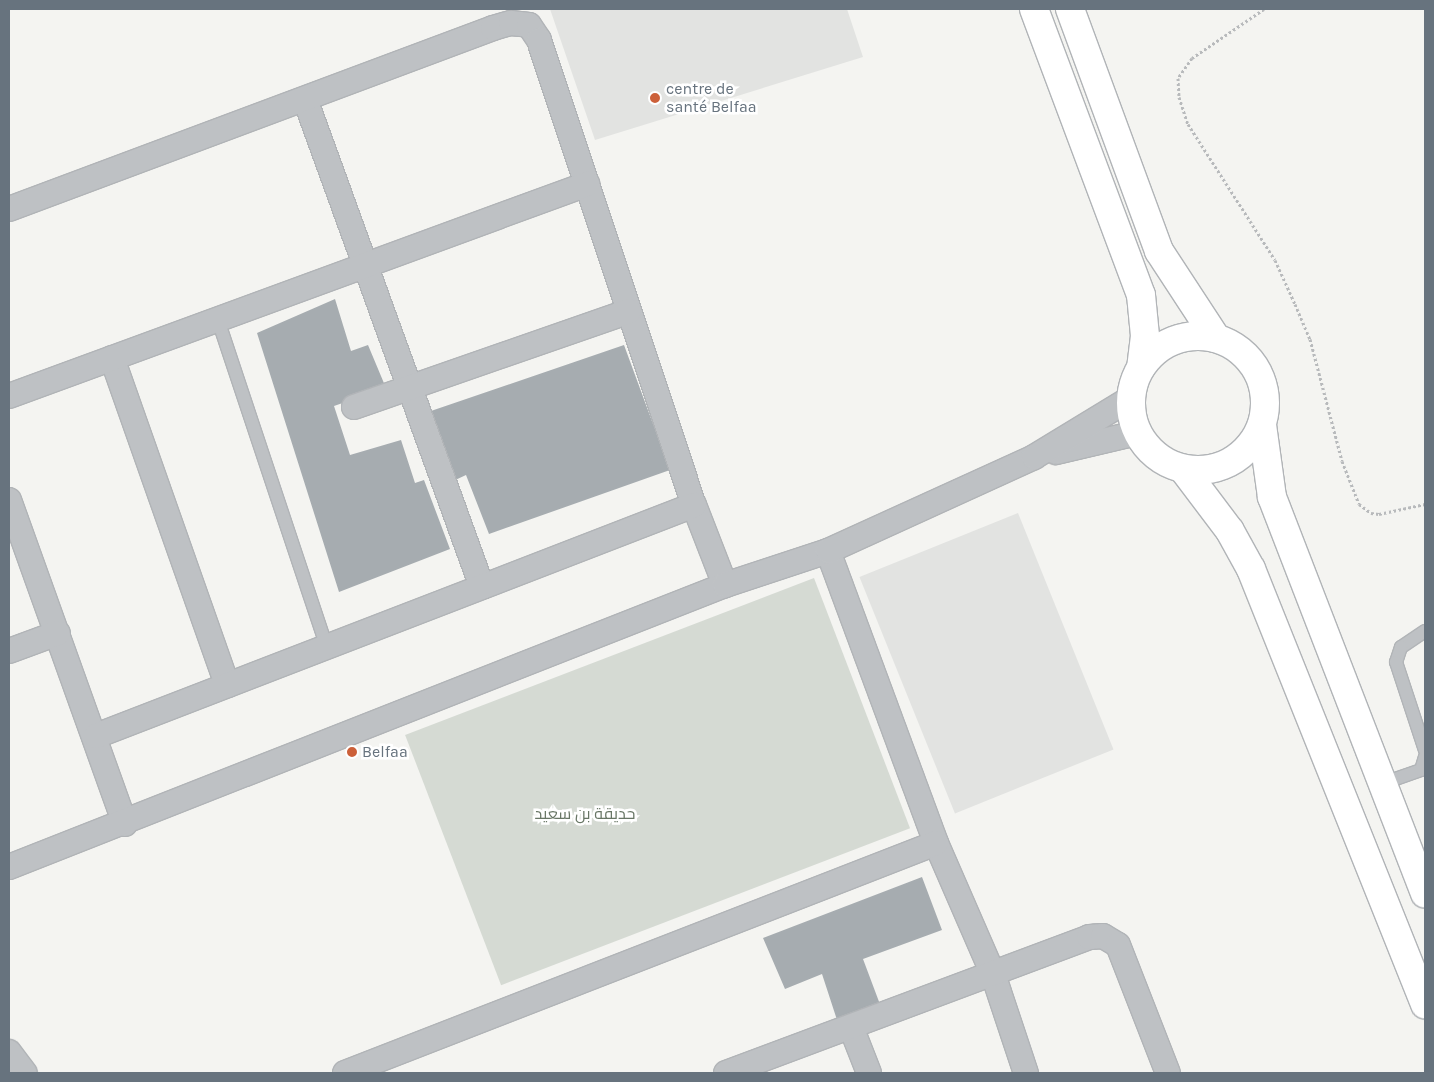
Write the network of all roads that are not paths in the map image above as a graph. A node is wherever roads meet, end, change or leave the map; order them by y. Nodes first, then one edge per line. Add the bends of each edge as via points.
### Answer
1 (1034, 9) edge
2 (1070, 9) edge
3 (304, 99) junction
4 (587, 184) junction
5 (9, 209) edge
6 (364, 266) junction
7 (629, 311) junction
8 (218, 320) junction
9 (1216, 338) junction
10 (112, 358) junction
11 (1141, 368) junction
12 (407, 388) junction
13 (9, 396) edge
14 (1131, 398) junction
15 (354, 407) dead end
16 (1262, 426) junction
17 (1137, 433) junction
18 (1034, 457) junction
19 (1184, 470) junction
20 (9, 500) edge
21 (694, 505) junction
22 (828, 551) junction
23 (725, 585) junction
24 (482, 587) junction
25 (1425, 631) edge
26 (58, 633) junction
27 (327, 646) junction
28 (9, 651) edge
29 (228, 685) junction
30 (96, 736) junction
31 (1425, 750) edge
32 (1425, 756) edge
33 (1381, 784) junction
34 (124, 824) junction
35 (936, 843) junction
36 (9, 867) edge
37 (1425, 894) edge
38 (993, 974) junction
39 (1425, 1006) edge
40 (851, 1027) junction
41 (9, 1052) edge
42 (739, 1071) edge
43 (25, 1073) edge
44 (344, 1073) edge
45 (869, 1073) edge
46 (1026, 1073) edge
47 (1168, 1073) edge

1 - 11 highway via 1141,295 1146,336
2 - 9 highway via 1159,251
3 - 4 street via 493,28 522,22 529,25 539,40
3 - 5 street
3 - 6 street
4 - 6 street
4 - 7 street
6 - 8 street
6 - 12 street
7 - 12 street
7 - 21 street
8 - 10 street
8 - 27 lane
9 - 11 highway via 1190,337 1166,344
9 - 16 highway via 1232,344 1256,368 1266,401
10 - 13 street
10 - 29 street
11 - 14 highway
12 - 15 street
12 - 24 street
14 - 17 highway
14 - 18 street
16 - 19 highway via 1251,445 1228,464 1214,469
16 - 33 highway via 1272,497
17 - 18 street
17 - 19 highway via 1156,456
18 - 22 street
19 - 39 highway via 1230,531 1251,569
20 - 26 street
21 - 23 street
21 - 24 street
22 - 23 street
22 - 35 street
23 - 34 street
24 - 27 street
25 - 31 lane via 1401,647 1396,662
26 - 28 street
26 - 30 street
27 - 29 street
29 - 30 street
30 - 34 street
32 - 33 lane via 1421,770
33 - 37 highway
34 - 36 street
35 - 38 street
35 - 44 street
38 - 40 street
38 - 46 street
38 - 47 street via 1089,937 1112,940 1123,958
40 - 42 street
40 - 45 street
41 - 43 street

